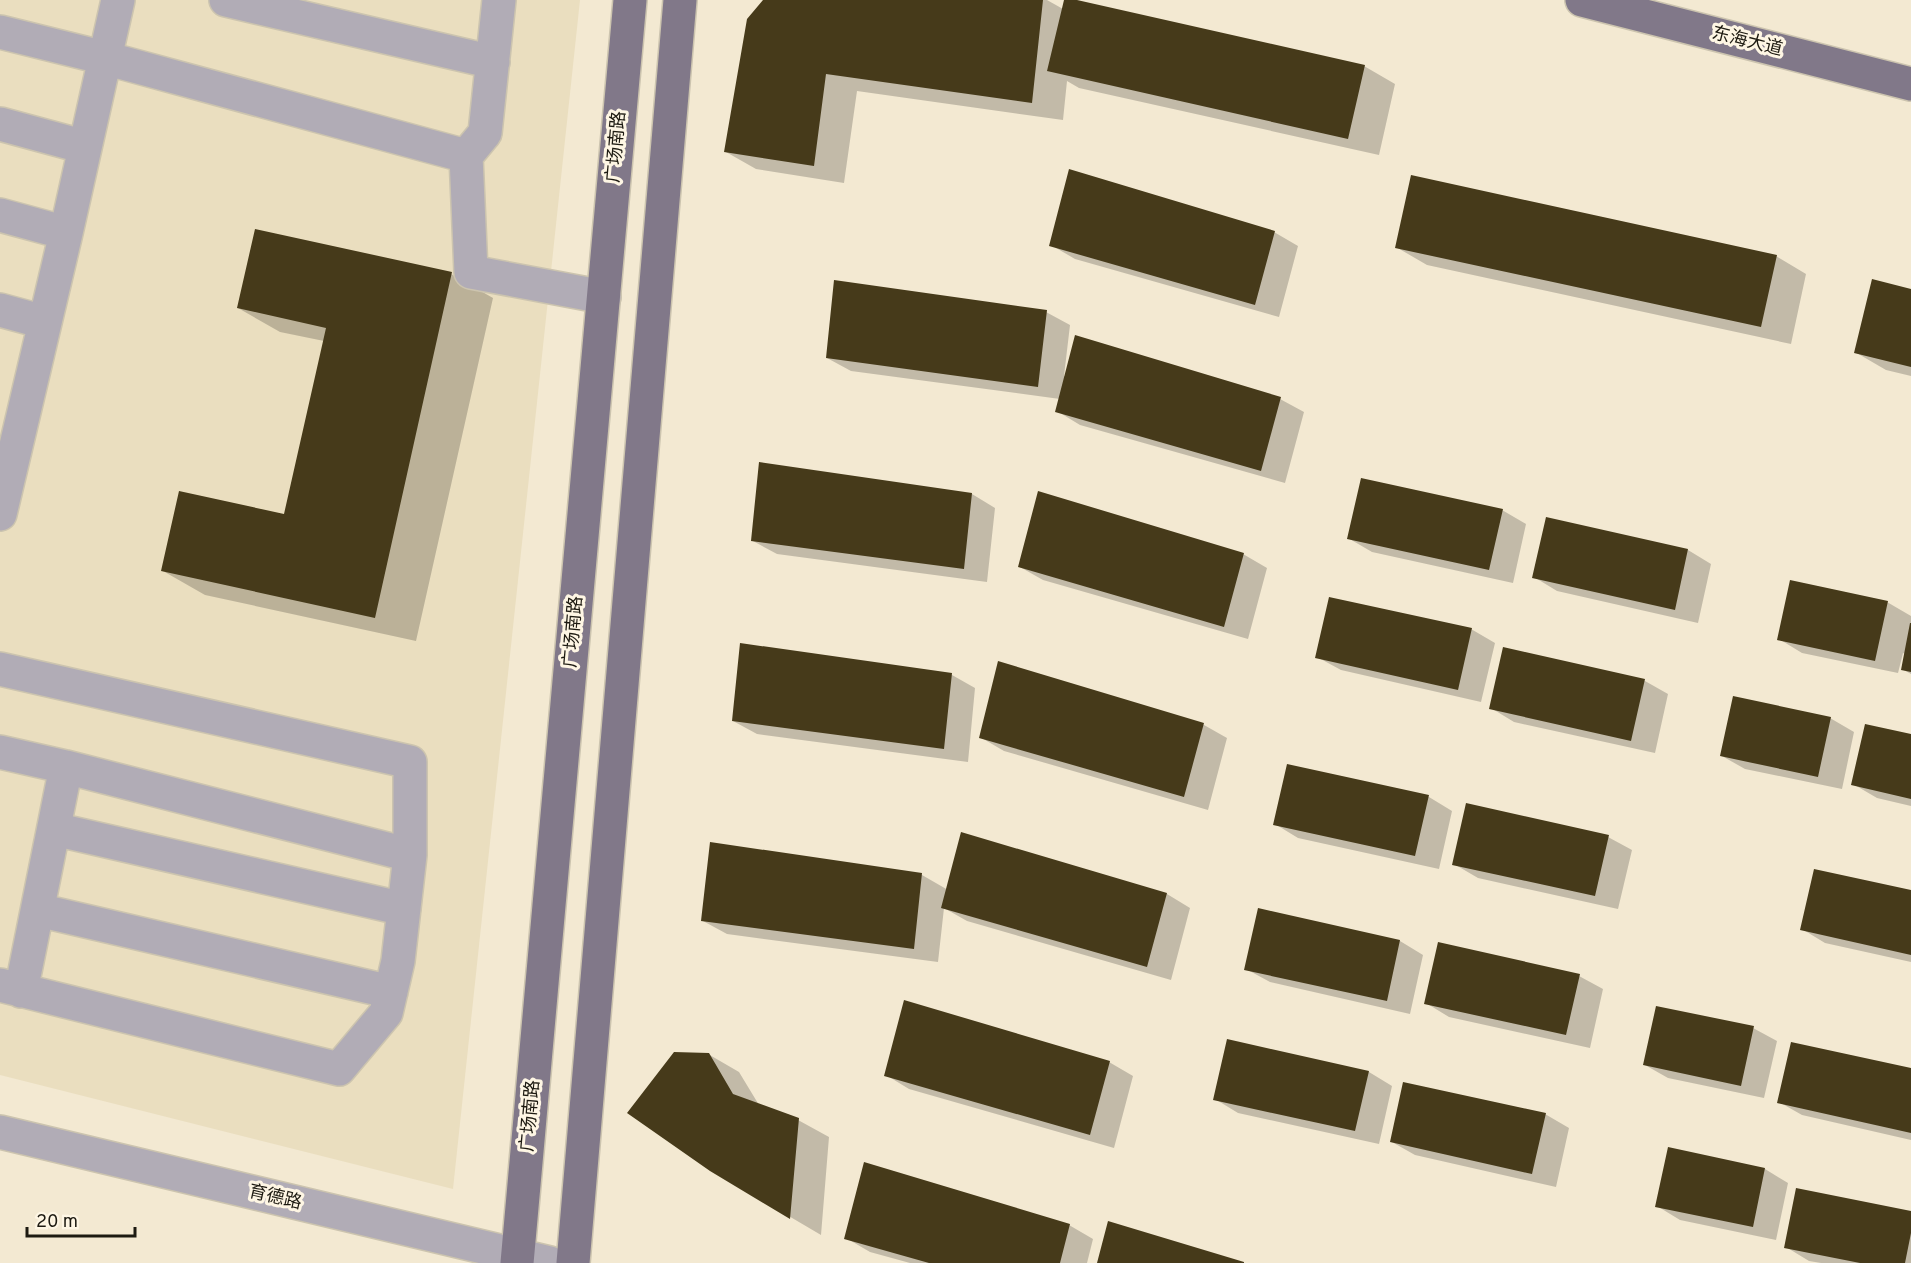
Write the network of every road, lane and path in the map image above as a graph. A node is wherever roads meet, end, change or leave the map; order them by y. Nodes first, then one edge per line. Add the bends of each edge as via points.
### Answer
1 (118, 0) edge
2 (226, 0) edge
3 (500, 0) edge
4 (630, 0) edge
5 (680, 0) edge
6 (1582, 0) edge
7 (0, 32) edge
8 (105, 58) junction
9 (493, 62) junction
10 (1911, 84) edge
11 (0, 124) edge
12 (85, 147) junction
13 (466, 156) junction
14 (0, 215) edge
15 (66, 233) junction
16 (604, 297) junction
17 (0, 310) edge
18 (44, 322) junction
19 (13, 400) edge
20 (6, 457) edge
21 (0, 514) edge
22 (0, 669) edge
23 (0, 752) edge
24 (66, 767) junction
25 (54, 829) junction
26 (410, 855) junction
27 (404, 909) junction
28 (39, 910) junction
29 (11, 988) edge
30 (391, 992) junction
31 (0, 1132) edge
32 (518, 1259) edge
33 (550, 1263) edge
34 (573, 1263) edge

1 - 8 street
2 - 9 street
3 - 9 street
4 - 16 main road, 广场南路
5 - 34 main road
6 - 10 main road, 东海大道
7 - 8 street
8 - 12 street
8 - 13 street
9 - 13 street via 485,133
11 - 12 street
12 - 15 street
13 - 16 street via 471,272
14 - 15 street
15 - 18 street
16 - 32 main road, 广场南路
17 - 18 street
18 - 19 street
19 - 20 street
20 - 21 street
22 - 26 street via 410,762
23 - 24 street
24 - 25 street
24 - 26 street
25 - 27 street
25 - 28 street
26 - 27 street
27 - 30 street
28 - 29 street
28 - 30 street
29 - 30 street via 339,1069 386,1013
31 - 32 street, 育德路
32 - 33 street, 育德路

